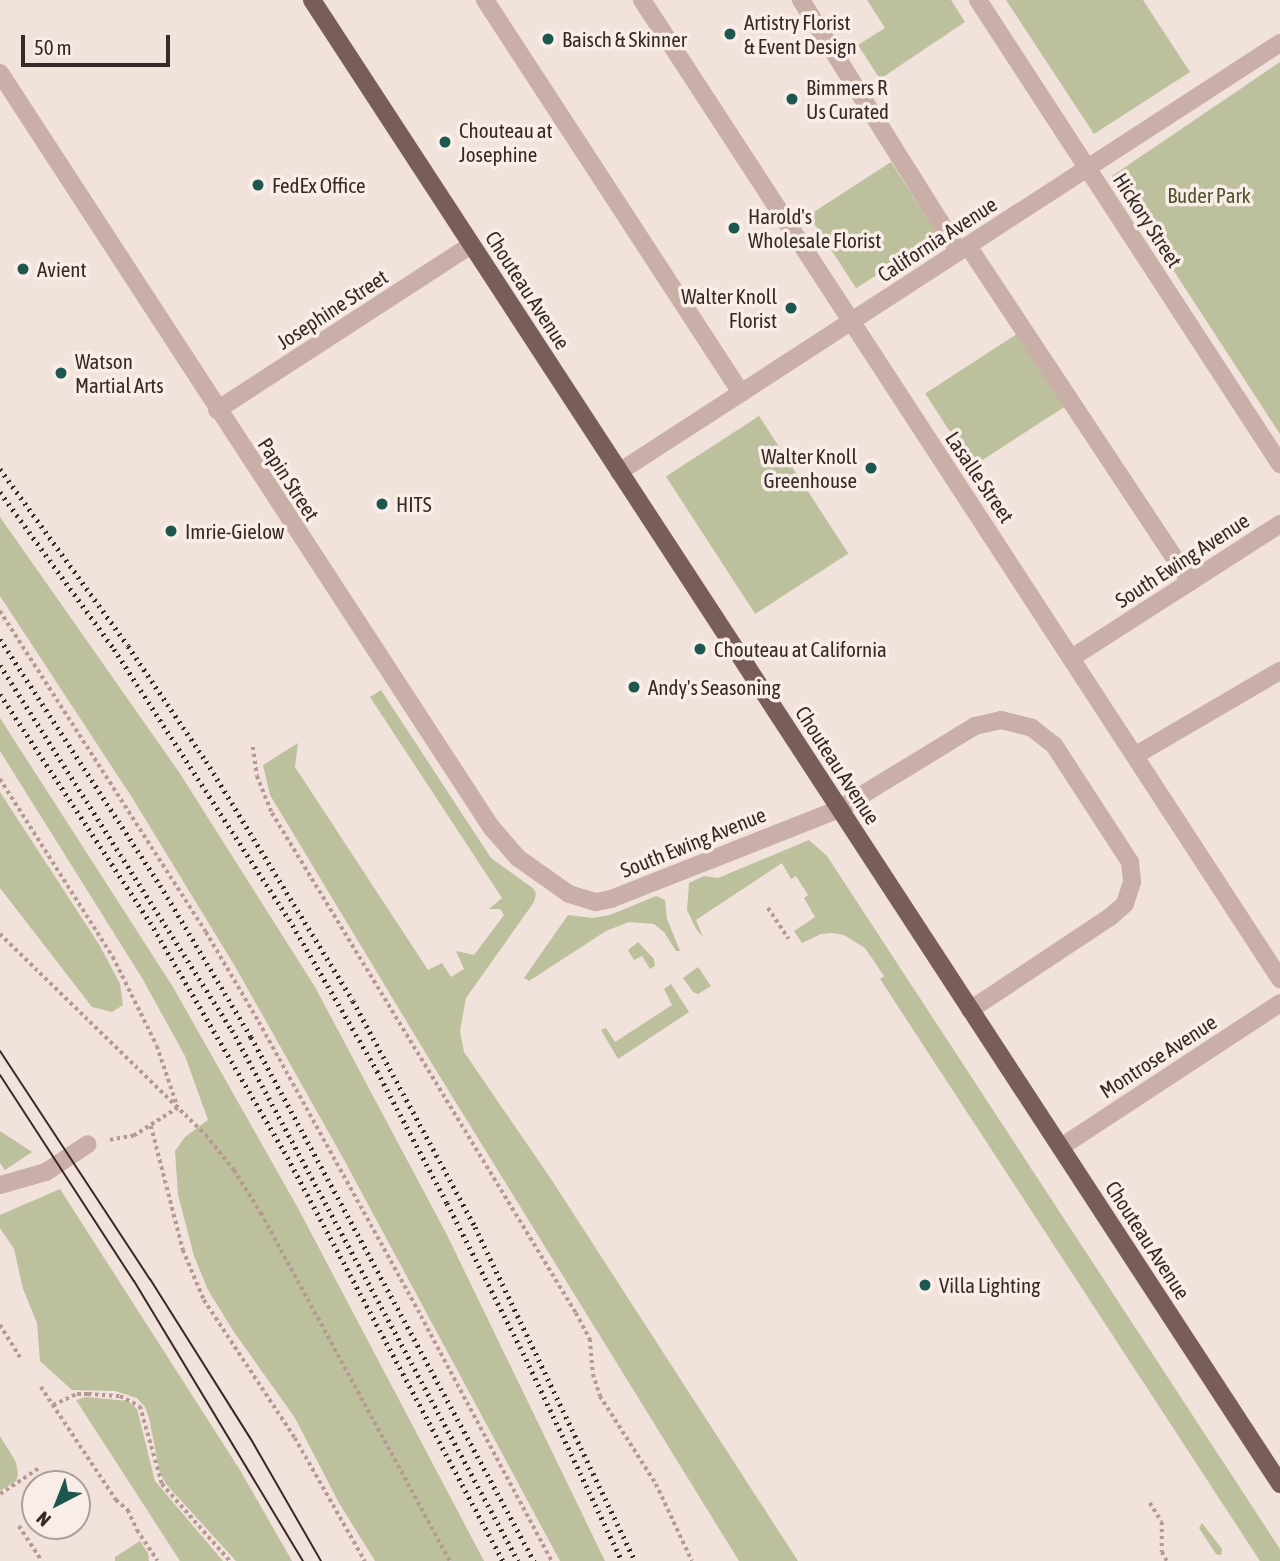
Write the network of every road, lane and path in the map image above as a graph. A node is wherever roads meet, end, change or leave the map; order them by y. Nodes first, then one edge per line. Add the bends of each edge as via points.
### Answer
1 (312, 0) edge
2 (485, 0) edge
3 (642, 0) edge
4 (801, 0) edge
5 (978, 0) edge
6 (1280, 43) edge
7 (0, 73) edge
8 (1087, 168) junction
9 (471, 245) junction
10 (964, 249) junction
11 (850, 323) junction
12 (741, 393) junction
13 (217, 410) junction
14 (1280, 464) edge
15 (619, 472) junction
16 (1280, 524) edge
17 (1190, 582) junction
18 (0, 611) edge
19 (1073, 657) junction
20 (1280, 671) edge
21 (253, 747) dead end
22 (1136, 755) junction
23 (0, 779) edge
24 (839, 809) junction
25 (562, 889) joint
26 (768, 908) dead end
27 (0, 934) edge
28 (789, 939) dead end
29 (1280, 979) edge
30 (1280, 1003) edge
31 (970, 1010) junction
32 (178, 1108) junction
33 (152, 1126) junction
34 (88, 1144) joint
35 (1061, 1147) junction
36 (0, 1185) edge
37 (0, 1325) edge
38 (20, 1357) dead end
39 (41, 1387) dead end
40 (53, 1405) junction
41 (40, 1468) dead end
42 (1280, 1484) edge
43 (0, 1494) edge
44 (1150, 1503) dead end
45 (19, 1525) dead end
46 (42, 1561) edge
47 (158, 1561) edge
48 (230, 1561) edge
49 (365, 1561) edge
50 (450, 1561) edge
51 (552, 1561) edge
52 (692, 1561) edge
53 (1167, 1561) edge

1 - 9 main road, Chouteau Avenue
2 - 12 street
3 - 11 street, Lasalle Street
4 - 10 street
5 - 8 street, Hickory Street
6 - 8 street, California Avenue
7 - 13 street, Papin Street
8 - 10 street, California Avenue
8 - 14 street, Hickory Street
9 - 13 street, Josephine Street
9 - 15 main road, Chouteau Avenue
10 - 11 street, California Avenue
10 - 17 street
11 - 12 street, California Avenue
11 - 19 street, Lasalle Street
12 - 15 street, California Avenue
13 - 25 street, Papin Street via 491,827 518,858
15 - 24 main road, Chouteau Avenue
16 - 17 street, South Ewing Avenue
17 - 19 street, South Ewing Avenue
18 - 51 path via 259,1023
19 - 22 street, Lasalle Street
20 - 22 street
21 - 52 path via 257,776 272,813 576,1313 590,1339 600,1396 656,1484
22 - 29 street, Lasalle Street
23 - 32 path via 113,957 152,1035
24 - 25 street, South Ewing Avenue via 611,899 582,900
24 - 31 main road, Chouteau Avenue
24 - 31 street, South Ewing Avenue via 975,726 1001,720 1032,727 1054,745 1069,768 1130,862 1132,882 1125,904
26 - 28 path
27 - 32 path
30 - 35 street, Montrose Avenue
31 - 35 main road, Chouteau Avenue
32 - 33 path
32 - 50 path via 234,1170 261,1213
33 - 34 path via 134,1136
33 - 49 path via 183,1250 204,1300 295,1438
34 - 36 street via 46,1172
35 - 42 main road, Chouteau Avenue
37 - 38 path
39 - 40 path
40 - 47 path via 116,1500 128,1510
40 - 48 path via 88,1394 120,1396 141,1406 162,1484
41 - 43 path
44 - 53 path via 1162,1522 1162,1552
45 - 46 path

